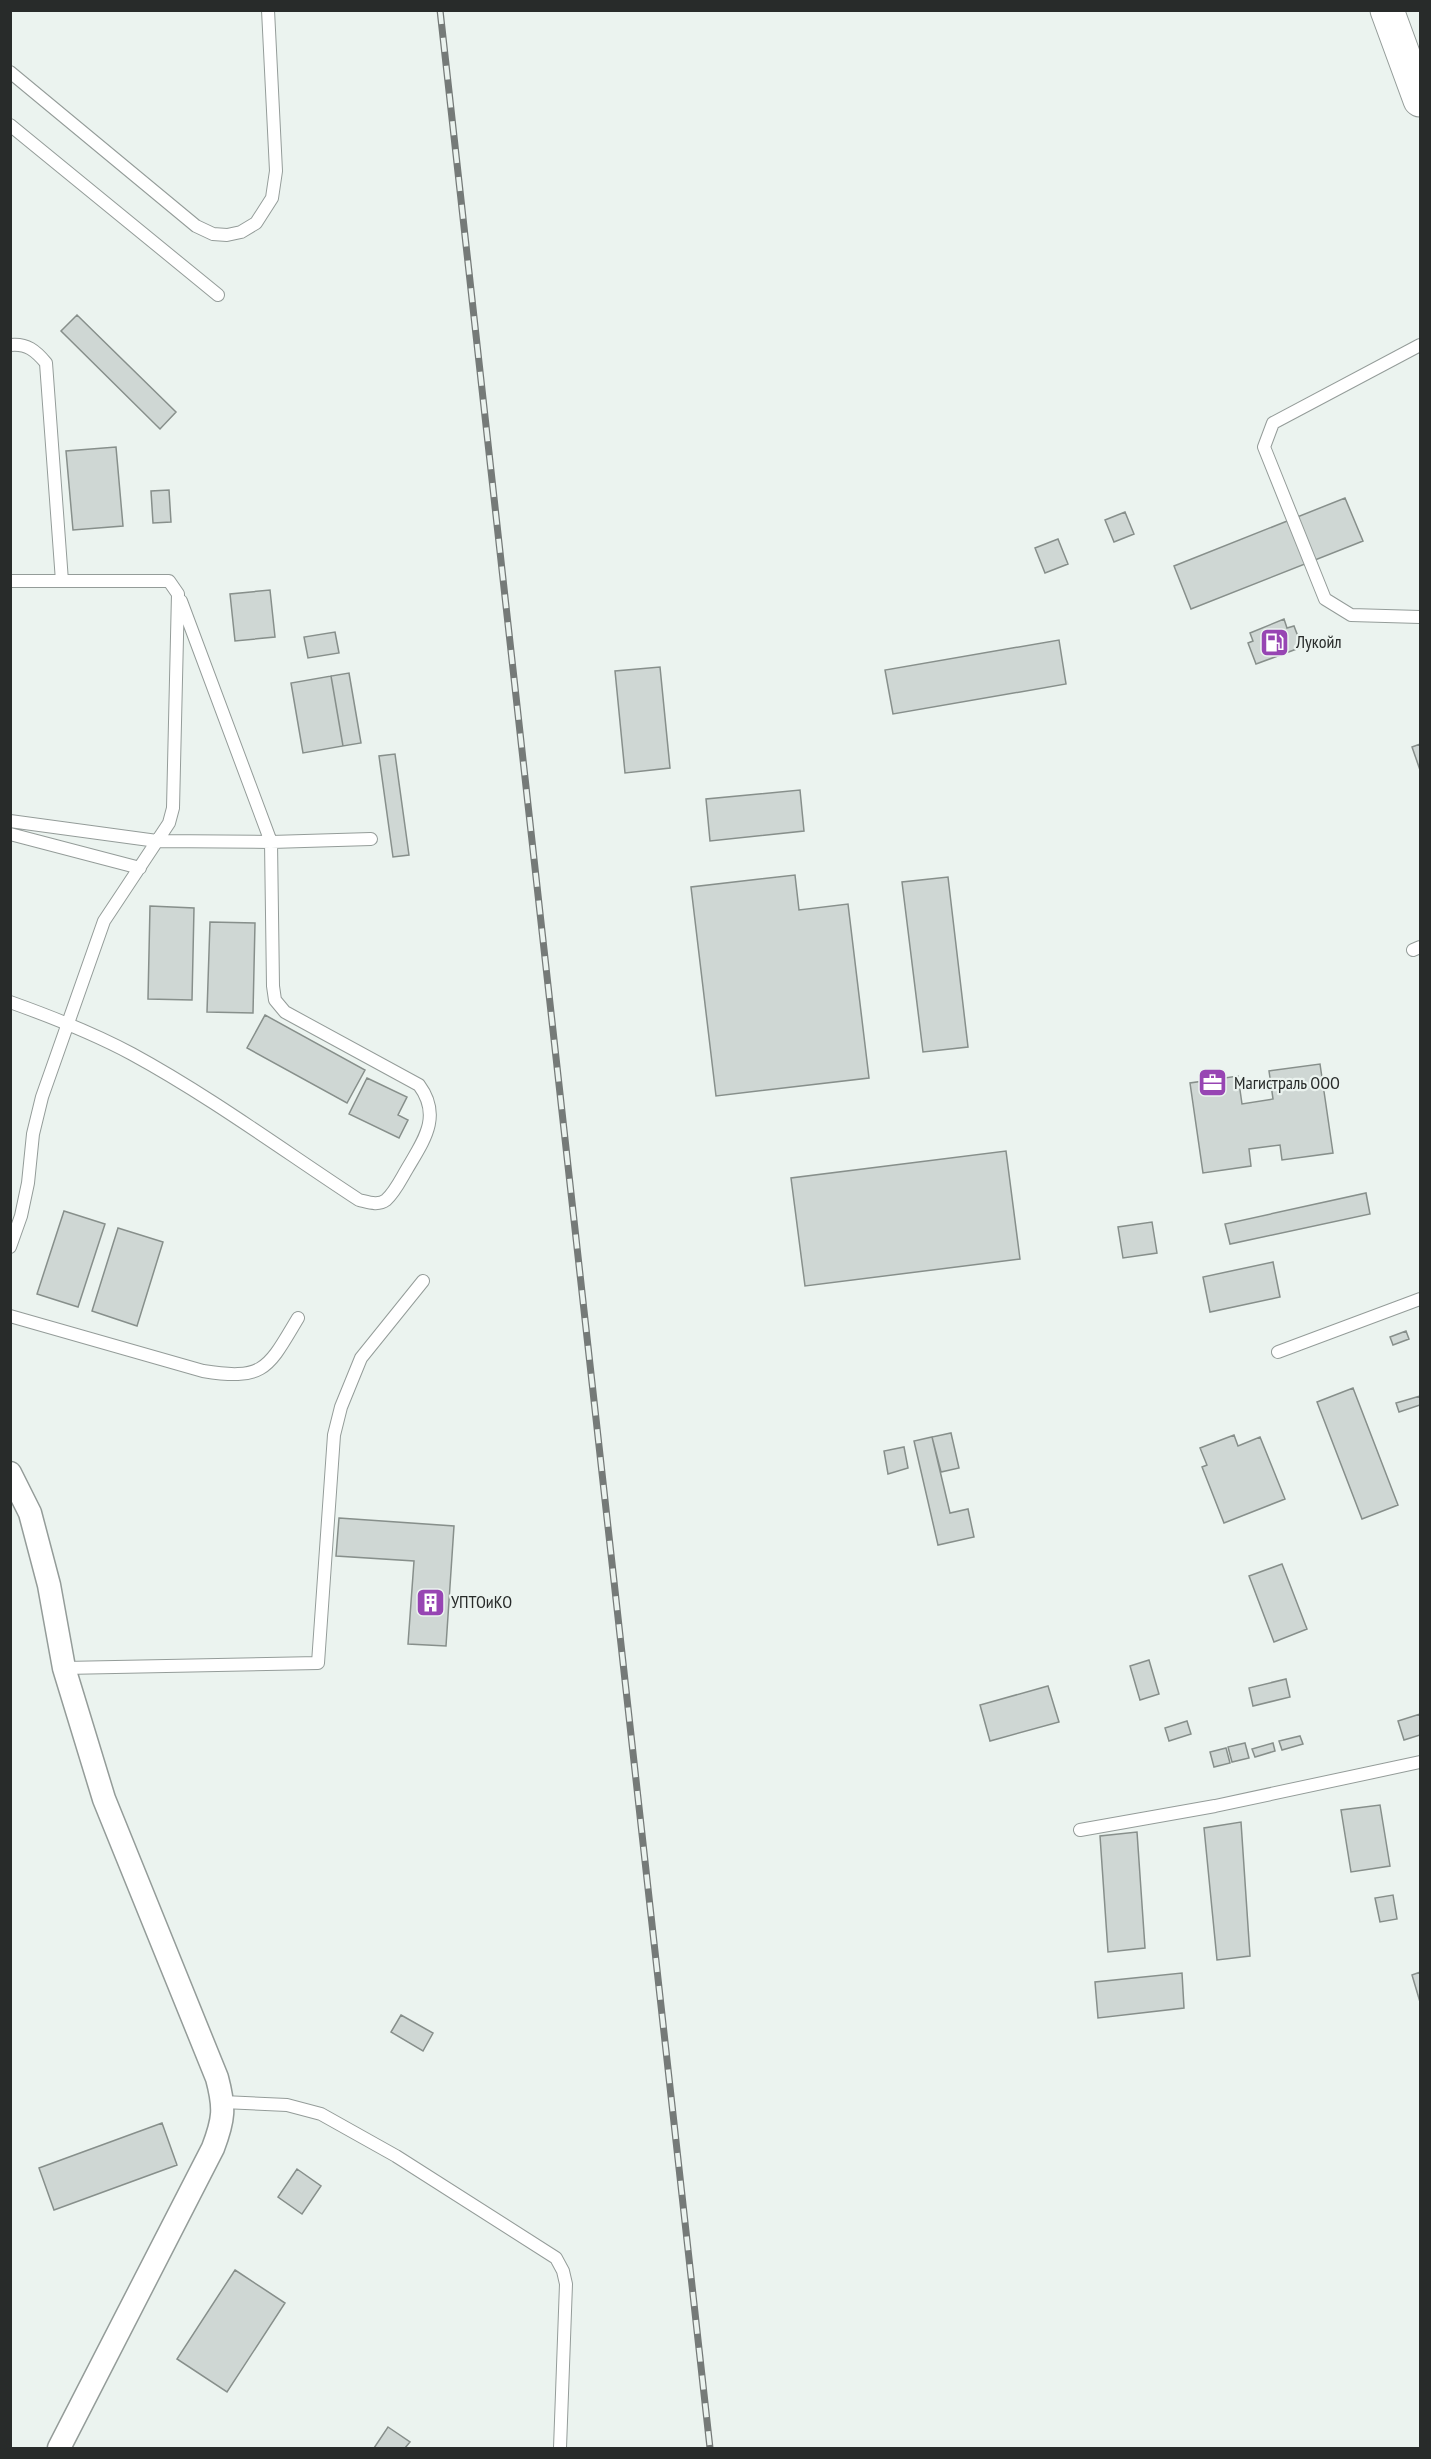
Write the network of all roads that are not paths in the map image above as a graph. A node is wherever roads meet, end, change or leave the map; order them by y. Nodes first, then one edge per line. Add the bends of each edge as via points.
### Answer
1 (268, 10) edge
2 (1387, 10) edge
3 (10, 72) edge
4 (1420, 100) edge
5 (10, 125) edge
6 (218, 295) dead end
7 (10, 345) edge
8 (1420, 345) edge
9 (10, 581) edge
10 (62, 581) junction
11 (178, 594) junction
12 (1420, 617) edge
13 (10, 821) edge
14 (10, 834) edge
15 (371, 839) dead end
16 (157, 842) junction
17 (271, 842) junction
18 (140, 868) junction
19 (10, 1002) edge
20 (68, 1023) junction
21 (10, 1246) edge
22 (423, 1281) dead end
23 (1420, 1299) edge
24 (10, 1316) edge
25 (298, 1318) dead end
26 (1278, 1352) dead end
27 (10, 1473) edge
28 (64, 1668) junction
29 (1420, 1762) edge
30 (1080, 1830) dead end
31 (223, 2102) junction
32 (59, 2448) edge
33 (560, 2448) edge

1 - 3 lane via 276,171 272,198 256,223 241,232 213,234 196,226
2 - 4 street
5 - 6 lane
7 - 10 lane via 34,350 46,363
8 - 12 lane via 1273,423 1264,447 1325,599 1351,615
9 - 10 lane
10 - 11 lane via 169,581
11 - 16 lane via 173,808
11 - 17 lane
13 - 16 lane
14 - 18 lane
15 - 17 lane
16 - 17 lane
16 - 18 lane
17 - 20 lane via 275,1000 285,1012 418,1085 428,1097 431,1116 426,1137 385,1201 372,1204 359,1200 191,1089
18 - 20 lane via 104,921
19 - 20 lane
20 - 21 lane via 42,1097 21,1216
22 - 28 lane via 361,1358 341,1407 334,1435 318,1663
23 - 26 lane
24 - 25 lane via 231,1376 254,1372 273,1360
27 - 28 street via 30,1514 49,1585
28 - 31 street via 104,1799 217,2078
29 - 30 lane
31 - 32 street via 223,2122 213,2148
31 - 33 lane via 287,2104 321,2114 396,2156 556,2258 566,2284

